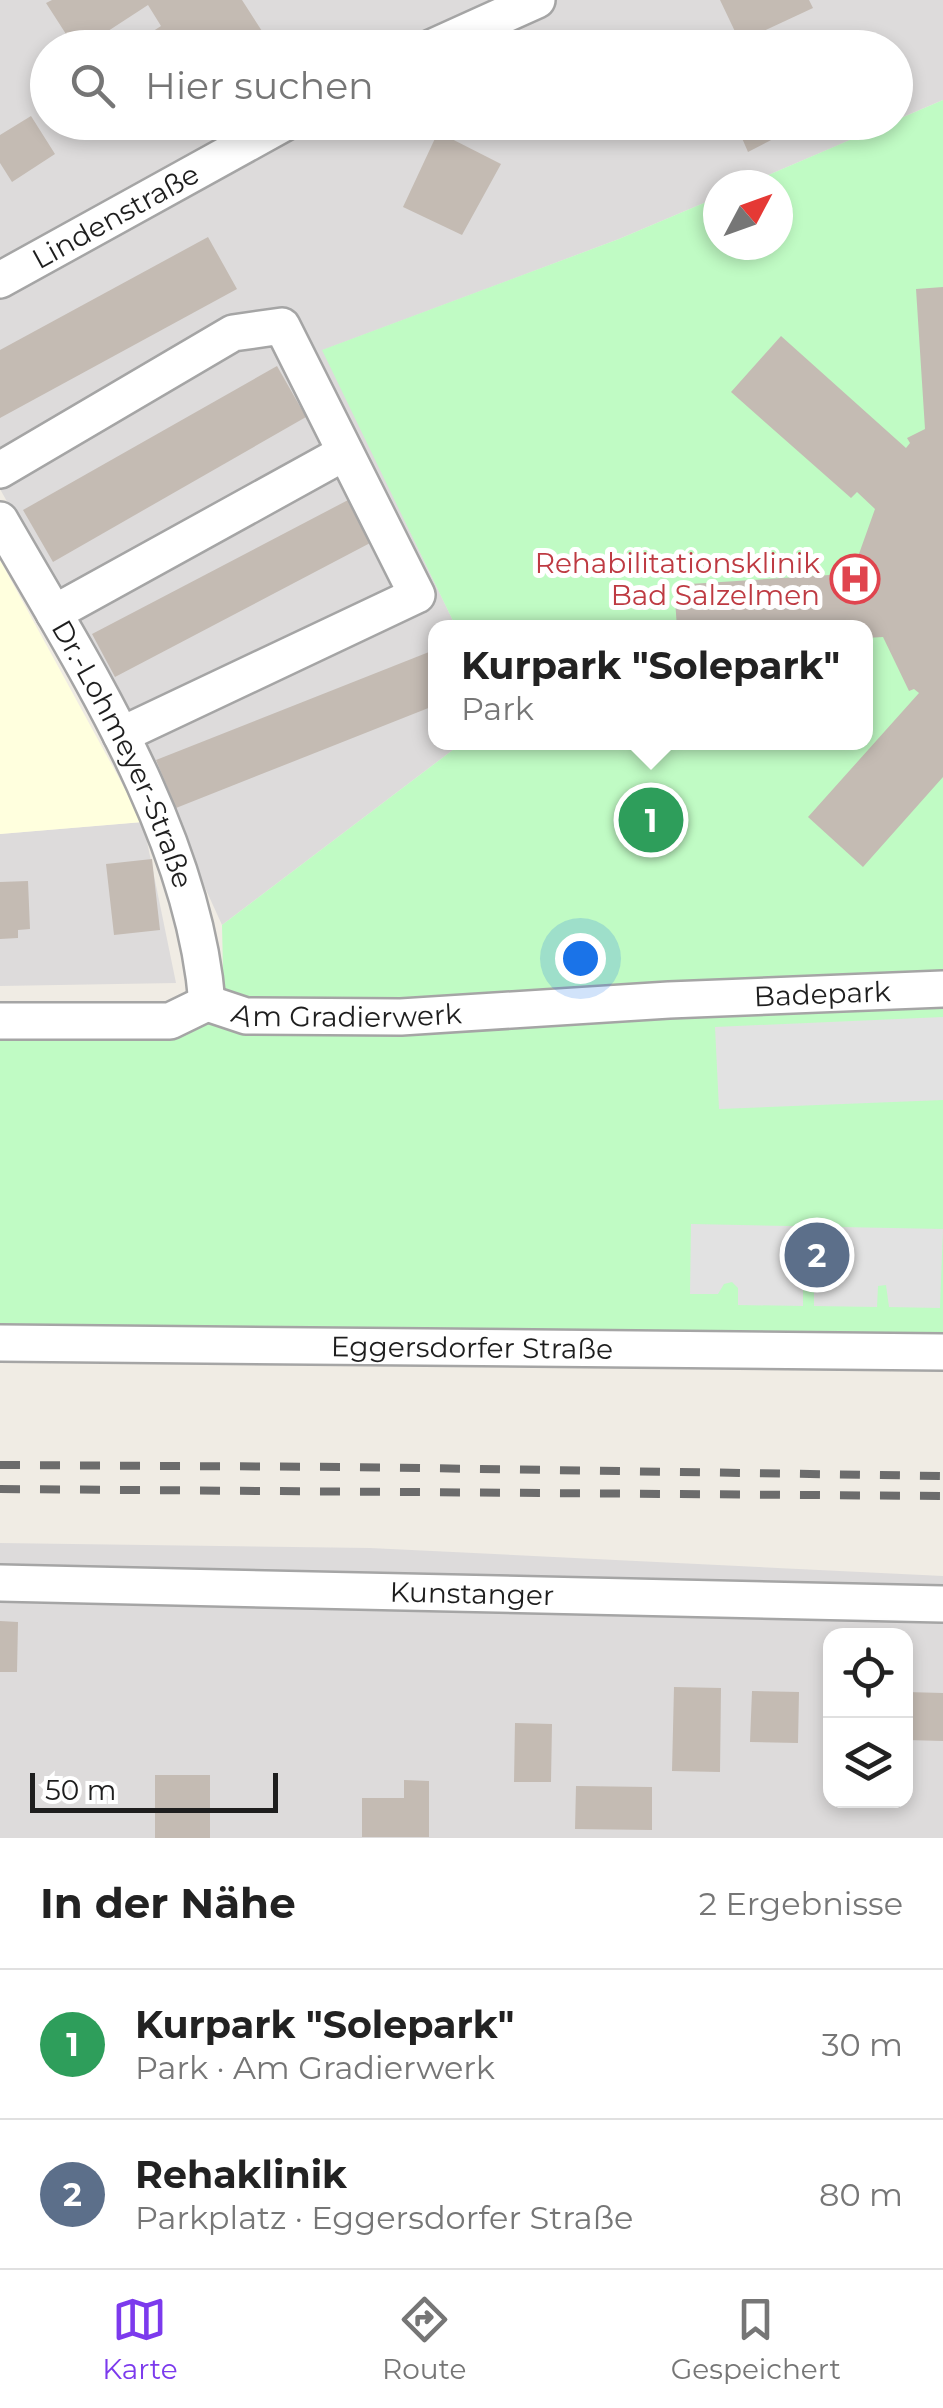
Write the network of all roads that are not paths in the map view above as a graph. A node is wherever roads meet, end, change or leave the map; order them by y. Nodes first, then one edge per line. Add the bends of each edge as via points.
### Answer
1 (537, 0) edge
2 (470, 30) edge
3 (253, 140) edge
4 (0, 280) edge
5 (344, 454) junction
6 (0, 470) edge
7 (0, 520) edge
8 (54, 614) junction
9 (121, 735) junction
10 (943, 989) edge
11 (702, 999) joint
12 (208, 1003) junction
13 (0, 1021) edge
14 (0, 1343) edge
15 (943, 1352) edge
16 (0, 1583) edge
17 (943, 1604) edge

1 - 2 street
3 - 4 street, Lindenstraße
5 - 6 street via 282,326 233,333
5 - 8 street
5 - 9 street via 417,595
7 - 8 street, Dr.-Lohmeyer-Straße
8 - 9 street, Dr.-Lohmeyer-Straße
9 - 12 street, Dr.-Lohmeyer-Straße via 190,904
10 - 11 street, Badepark
11 - 12 street, Am Gradierwerk via 401,1017 246,1016
12 - 13 street, Am Gradierwerk via 170,1021
14 - 15 street, Eggersdorfer Straße
16 - 17 street, Kunstanger

